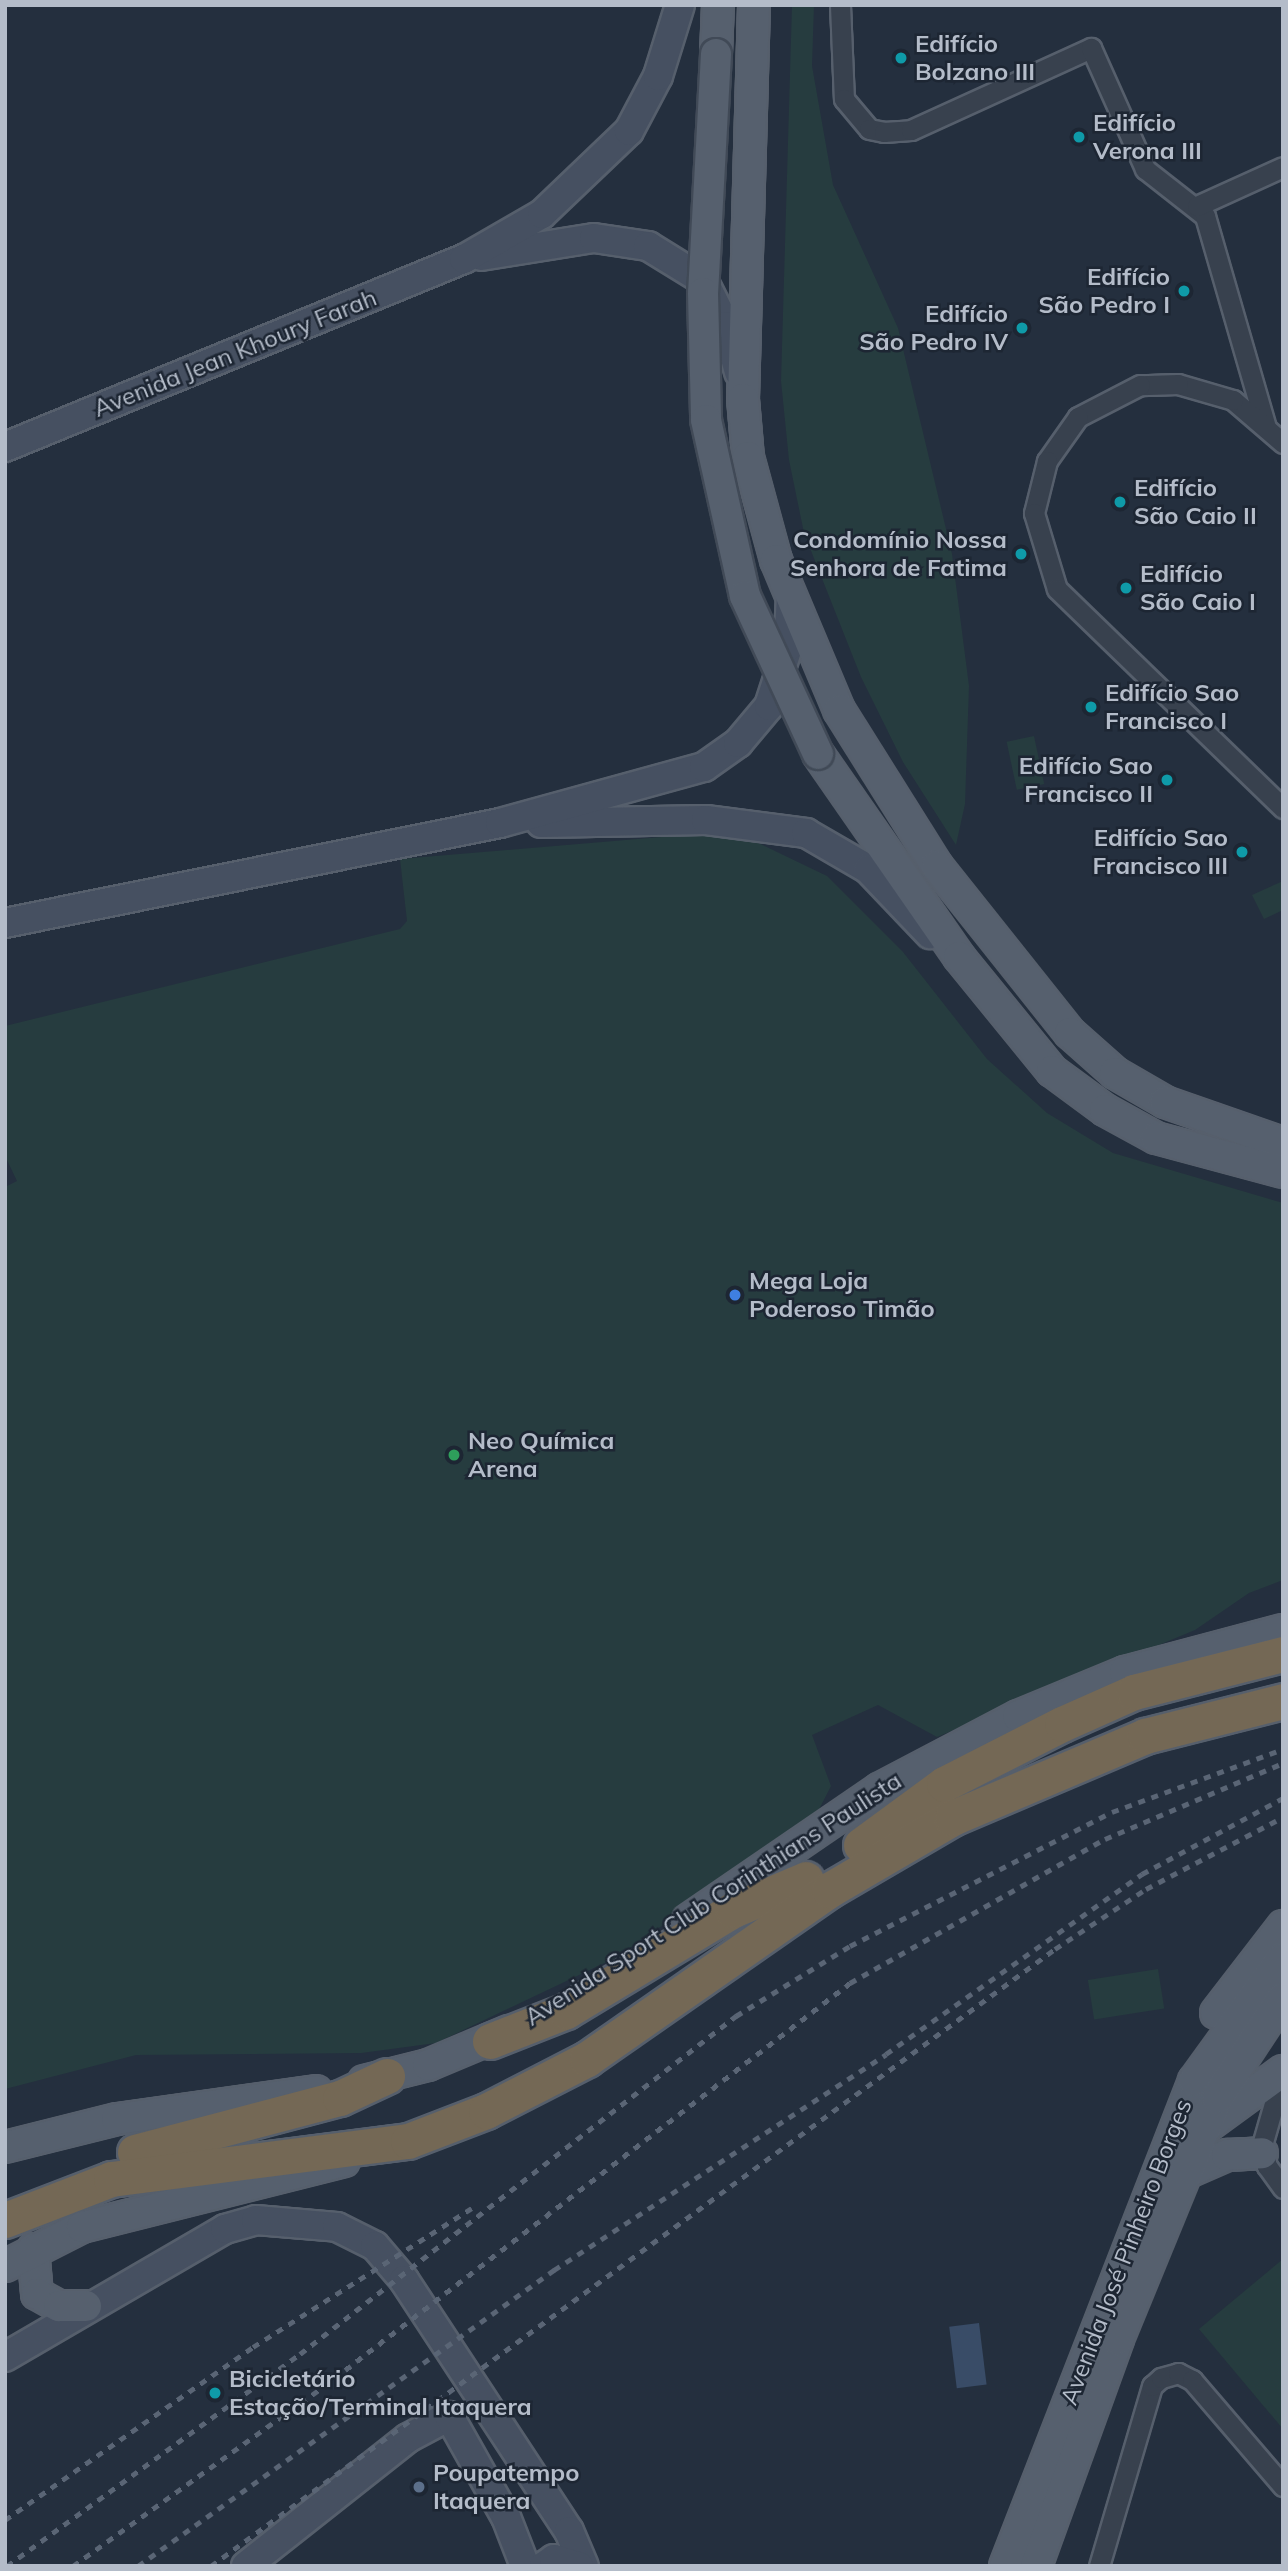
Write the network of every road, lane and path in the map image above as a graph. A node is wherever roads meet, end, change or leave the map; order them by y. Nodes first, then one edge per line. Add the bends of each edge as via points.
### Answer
1 (680, 5) edge
2 (718, 5) edge
3 (754, 5) edge
4 (840, 5) edge
5 (1283, 167) edge
6 (1197, 206) junction
7 (464, 259) junction
8 (743, 399) junction
9 (1266, 428) junction
10 (1283, 443) edge
11 (5, 447) edge
12 (791, 597) junction
13 (1283, 808) edge
14 (500, 823) junction
15 (903, 892) junction
16 (97, 905) junction
17 (5, 923) edge
18 (5, 943) edge
19 (1279, 1165) edge
20 (1283, 1630) edge
21 (1283, 1654) edge
22 (1283, 1679) edge
23 (1283, 1701) edge
24 (861, 1845) junction
25 (806, 1879) junction
26 (1283, 1926) edge
27 (1283, 1958) edge
28 (1283, 1998) edge
29 (490, 2041) junction
30 (1205, 2058) junction
31 (1283, 2071) edge
32 (387, 2076) junction
33 (1205, 2128) junction
34 (408, 2141) junction
35 (5, 2147) edge
36 (135, 2152) junction
37 (1262, 2153) junction
38 (1186, 2173) junction
39 (1283, 2188) edge
40 (5, 2195) edge
41 (5, 2220) edge
42 (33, 2249) junction
43 (5, 2266) edge
44 (86, 2306) junction
45 (5, 2357) edge
46 (1283, 2486) edge
47 (246, 2566) edge
48 (525, 2566) edge
49 (544, 2566) edge
50 (582, 2566) edge
51 (1005, 2566) edge
52 (1036, 2566) edge
53 (1099, 2566) edge

1 - 7 street, Avenida Jean Khoury Farah via 658,76 629,131 542,214
2 - 15 main road, bridge via 704,383 714,471 732,552 797,716
3 - 8 main road
4 - 6 street via 844,99 869,129 911,130 1091,48 1145,169
5 - 6 street
6 - 9 street via 1219,254
7 - 8 street, Avenida Jean Khoury Farah via 594,238 648,246 677,260 703,280 715,301 737,354
7 - 11 street, Avenida Jean Khoury Farah
8 - 12 main road via 748,457
9 - 10 street
9 - 13 street via 1233,400 1202,388 1140,385 1078,417 1046,461 1034,513 1039,547 1066,599
12 - 14 street via 785,661 757,724 704,767
12 - 19 main road via 839,710 886,794 1037,997 1115,1073
14 - 15 street via 765,823 838,846
14 - 16 street
15 - 19 main road via 1031,1050 1105,1110 1188,1150
16 - 17 street
16 - 18 street
20 - 29 main road, Avenida Sport Club Corinthians Paulista via 1125,1672 928,1761 640,1953
21 - 24 highway via 1175,1679 989,1757
22 - 24 highway, Avenida Sport Club Corinthians Paulista via 1069,1743
23 - 34 highway via 1145,1736 988,1800 829,1890 587,2059 486,2111
24 - 25 highway, Avenida Sport Club Corinthians Paulista
25 - 29 highway via 733,1910 566,2011
25 - 36 highway, Avenida Sport Club Corinthians Paulista via 572,2048 478,2094 318,2133
26 - 30 main road via 1217,2012
27 - 30 main road, Avenida José Pinheiro Borges
28 - 33 main road, Avenida José Pinheiro Borges via 1249,2042
29 - 32 main road, Avenida Sport Club Corinthians Paulista
30 - 51 main road, Avenida José Pinheiro Borges
31 - 33 main road
31 - 37 street
32 - 35 main road, Avenida Sport Club Corinthians Paulista via 117,2119
32 - 36 highway via 340,2098
33 - 38 main road, Avenida José Pinheiro Borges
34 - 41 highway via 111,2179
34 - 42 main road via 104,2221
36 - 40 highway, Avenida Sport Club Corinthians Paulista via 48,2176
37 - 38 main road via 1227,2155
37 - 39 street
38 - 52 main road, Avenida José Pinheiro Borges
42 - 43 main road
42 - 44 main road via 37,2294 59,2306
44 - 45 street
44 - 50 street via 203,2239 256,2220 318,2222 363,2237 414,2295 569,2531
46 - 53 street via 1192,2380 1178,2373 1161,2378 1152,2386
47 - 48 street via 408,2438 449,2416 506,2516
49 - 50 street via 564,2559

